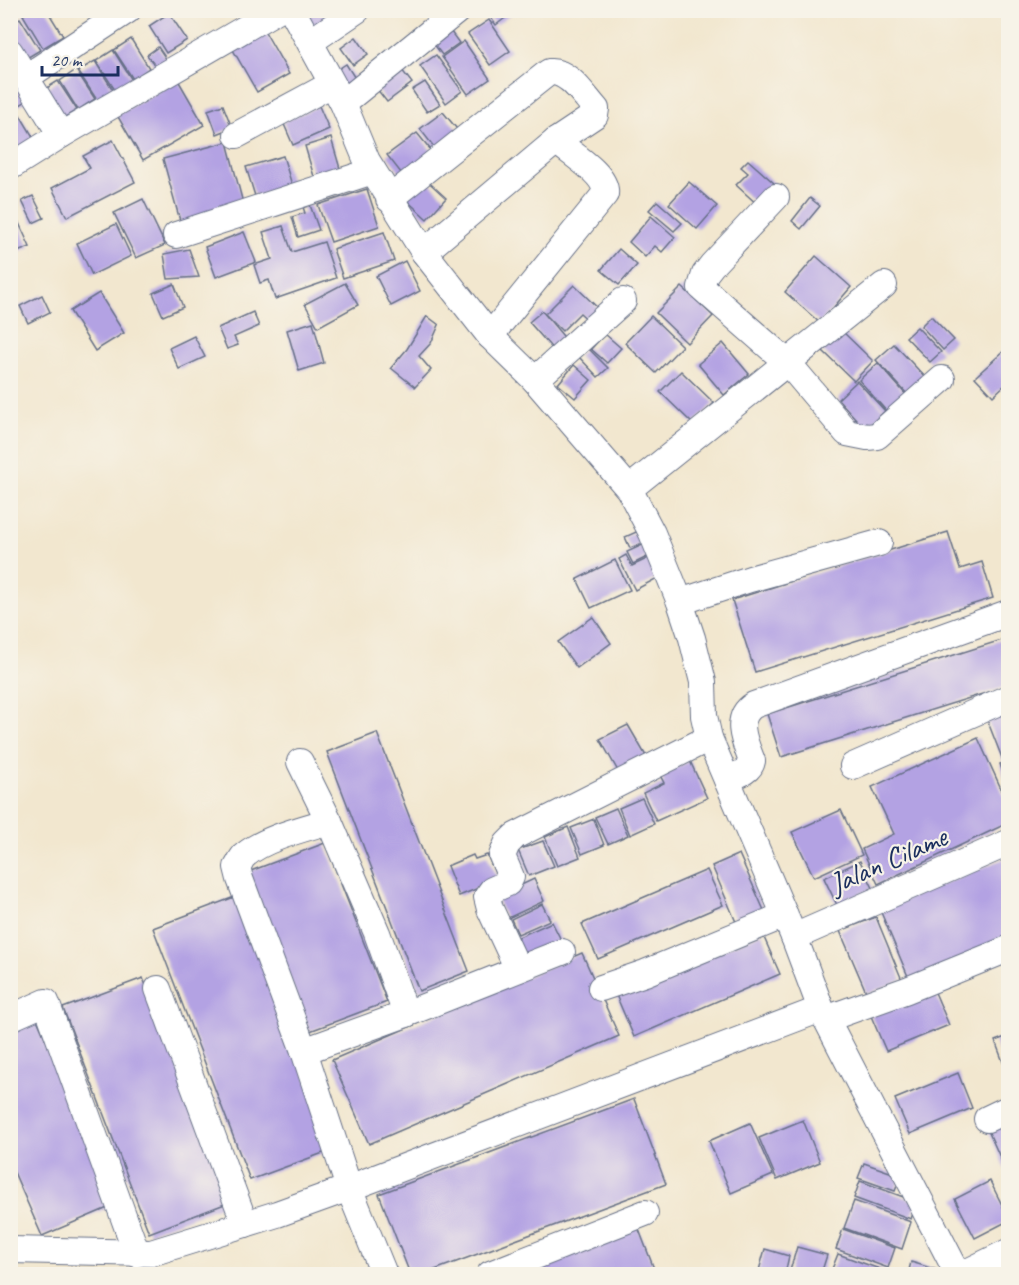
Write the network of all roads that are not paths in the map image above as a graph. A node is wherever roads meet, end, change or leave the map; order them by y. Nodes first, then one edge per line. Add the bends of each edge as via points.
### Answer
1 (128, 10) edge
2 (277, 10) edge
3 (292, 10) edge
4 (357, 10) edge
5 (458, 10) edge
6 (310, 42) junction
7 (10, 52) edge
8 (37, 70) dead end
9 (338, 93) junction
10 (61, 135) junction
11 (237, 135) dead end
12 (556, 141) junction
13 (10, 167) edge
14 (373, 171) junction
15 (776, 197) dead end
16 (389, 199) junction
17 (176, 235) dead end
18 (424, 252) junction
19 (884, 285) dead end
20 (623, 301) dead end
21 (490, 336) junction
22 (788, 363) junction
23 (942, 379) dead end
24 (535, 380) junction
25 (629, 489) junction
26 (879, 543) dead end
27 (680, 602) junction
28 (1008, 613) edge
29 (1008, 698) edge
30 (709, 738) junction
31 (300, 762) dead end
32 (853, 766) dead end
33 (727, 779) junction
34 (329, 821) junction
35 (1008, 843) edge
36 (789, 926) junction
37 (1008, 949) edge
38 (562, 952) dead end
39 (518, 969) junction
40 (601, 987) dead end
41 (158, 989) dead end
42 (406, 1014) junction
43 (824, 1014) junction
44 (10, 1018) edge
45 (304, 1051) junction
46 (349, 1188) junction
47 (645, 1213) dead end
48 (244, 1224) junction
49 (10, 1250) edge
50 (1008, 1252) edge
51 (137, 1254) junction
52 (384, 1275) edge
53 (490, 1275) edge
54 (958, 1275) edge
55 (963, 1275) edge

1 - 8 street
2 - 10 street
3 - 6 street
4 - 6 street
5 - 9 street
6 - 9 street
7 - 10 street
9 - 11 street
9 - 14 street
10 - 13 street
12 - 16 street via 597,111 565,75 556,71 549,72
12 - 18 street
12 - 21 street via 602,178 606,192
14 - 16 street
14 - 17 street
15 - 22 street via 712,265 702,288
16 - 18 street
18 - 21 street
19 - 22 street
20 - 24 street
21 - 24 street
22 - 23 street via 847,433 867,437 877,436
22 - 25 street
24 - 25 street
25 - 27 street
26 - 27 street
27 - 30 street via 703,682
28 - 33 street via 754,705 744,716 741,727 751,766
29 - 32 street
30 - 33 street
30 - 39 street via 515,836 507,844 502,856 511,877 487,897
31 - 34 street
33 - 36 street
34 - 42 street via 377,933
34 - 45 street via 262,845 243,856 237,867
35 - 36 street, Jalan Cilame
36 - 40 street, Jalan Cilame
36 - 43 street
37 - 43 street via 907,990
38 - 39 street
39 - 42 street
41 - 48 street
42 - 45 street
43 - 46 street
43 - 54 street
44 - 51 street via 46,1002
45 - 46 street
46 - 48 street
46 - 52 street
47 - 53 street
48 - 51 street
49 - 51 street
50 - 55 street

